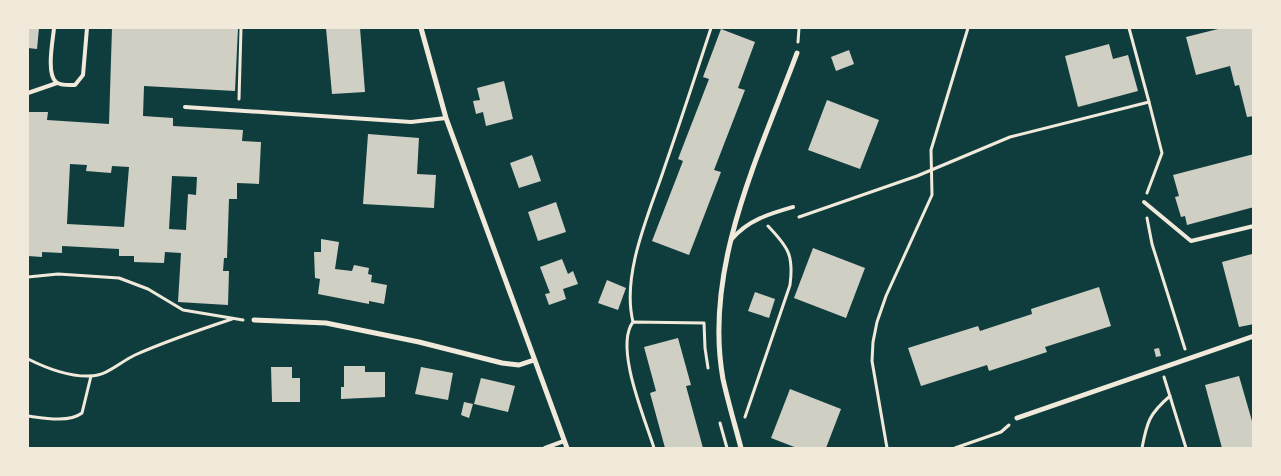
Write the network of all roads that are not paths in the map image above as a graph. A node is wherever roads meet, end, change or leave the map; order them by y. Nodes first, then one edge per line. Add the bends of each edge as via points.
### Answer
1 (54, 28) edge
2 (87, 28) edge
3 (421, 28) edge
4 (797, 54) dead end
5 (57, 83) junction
6 (28, 93) edge
7 (186, 107) dead end
8 (446, 118) junction
9 (1144, 202) dead end
10 (793, 207) dead end
11 (1254, 226) edge
12 (730, 242) junction
13 (254, 320) road end
14 (1254, 336) edge
15 (534, 360) junction
16 (1016, 418) road end
17 (564, 441) junction
18 (545, 448) edge
19 (566, 448) edge
20 (741, 448) edge

1 - 5 lane via 50,71
2 - 5 lane via 83,75 75,85
3 - 8 street
4 - 12 street via 745,191
5 - 6 lane
7 - 8 lane via 411,122
8 - 15 street
9 - 11 lane via 1191,242
10 - 12 lane via 760,218 740,230
12 - 20 street via 722,284 720,346 723,378
13 - 15 street via 326,323 502,363 519,364
14 - 16 street
15 - 17 street
17 - 18 lane
17 - 19 street

